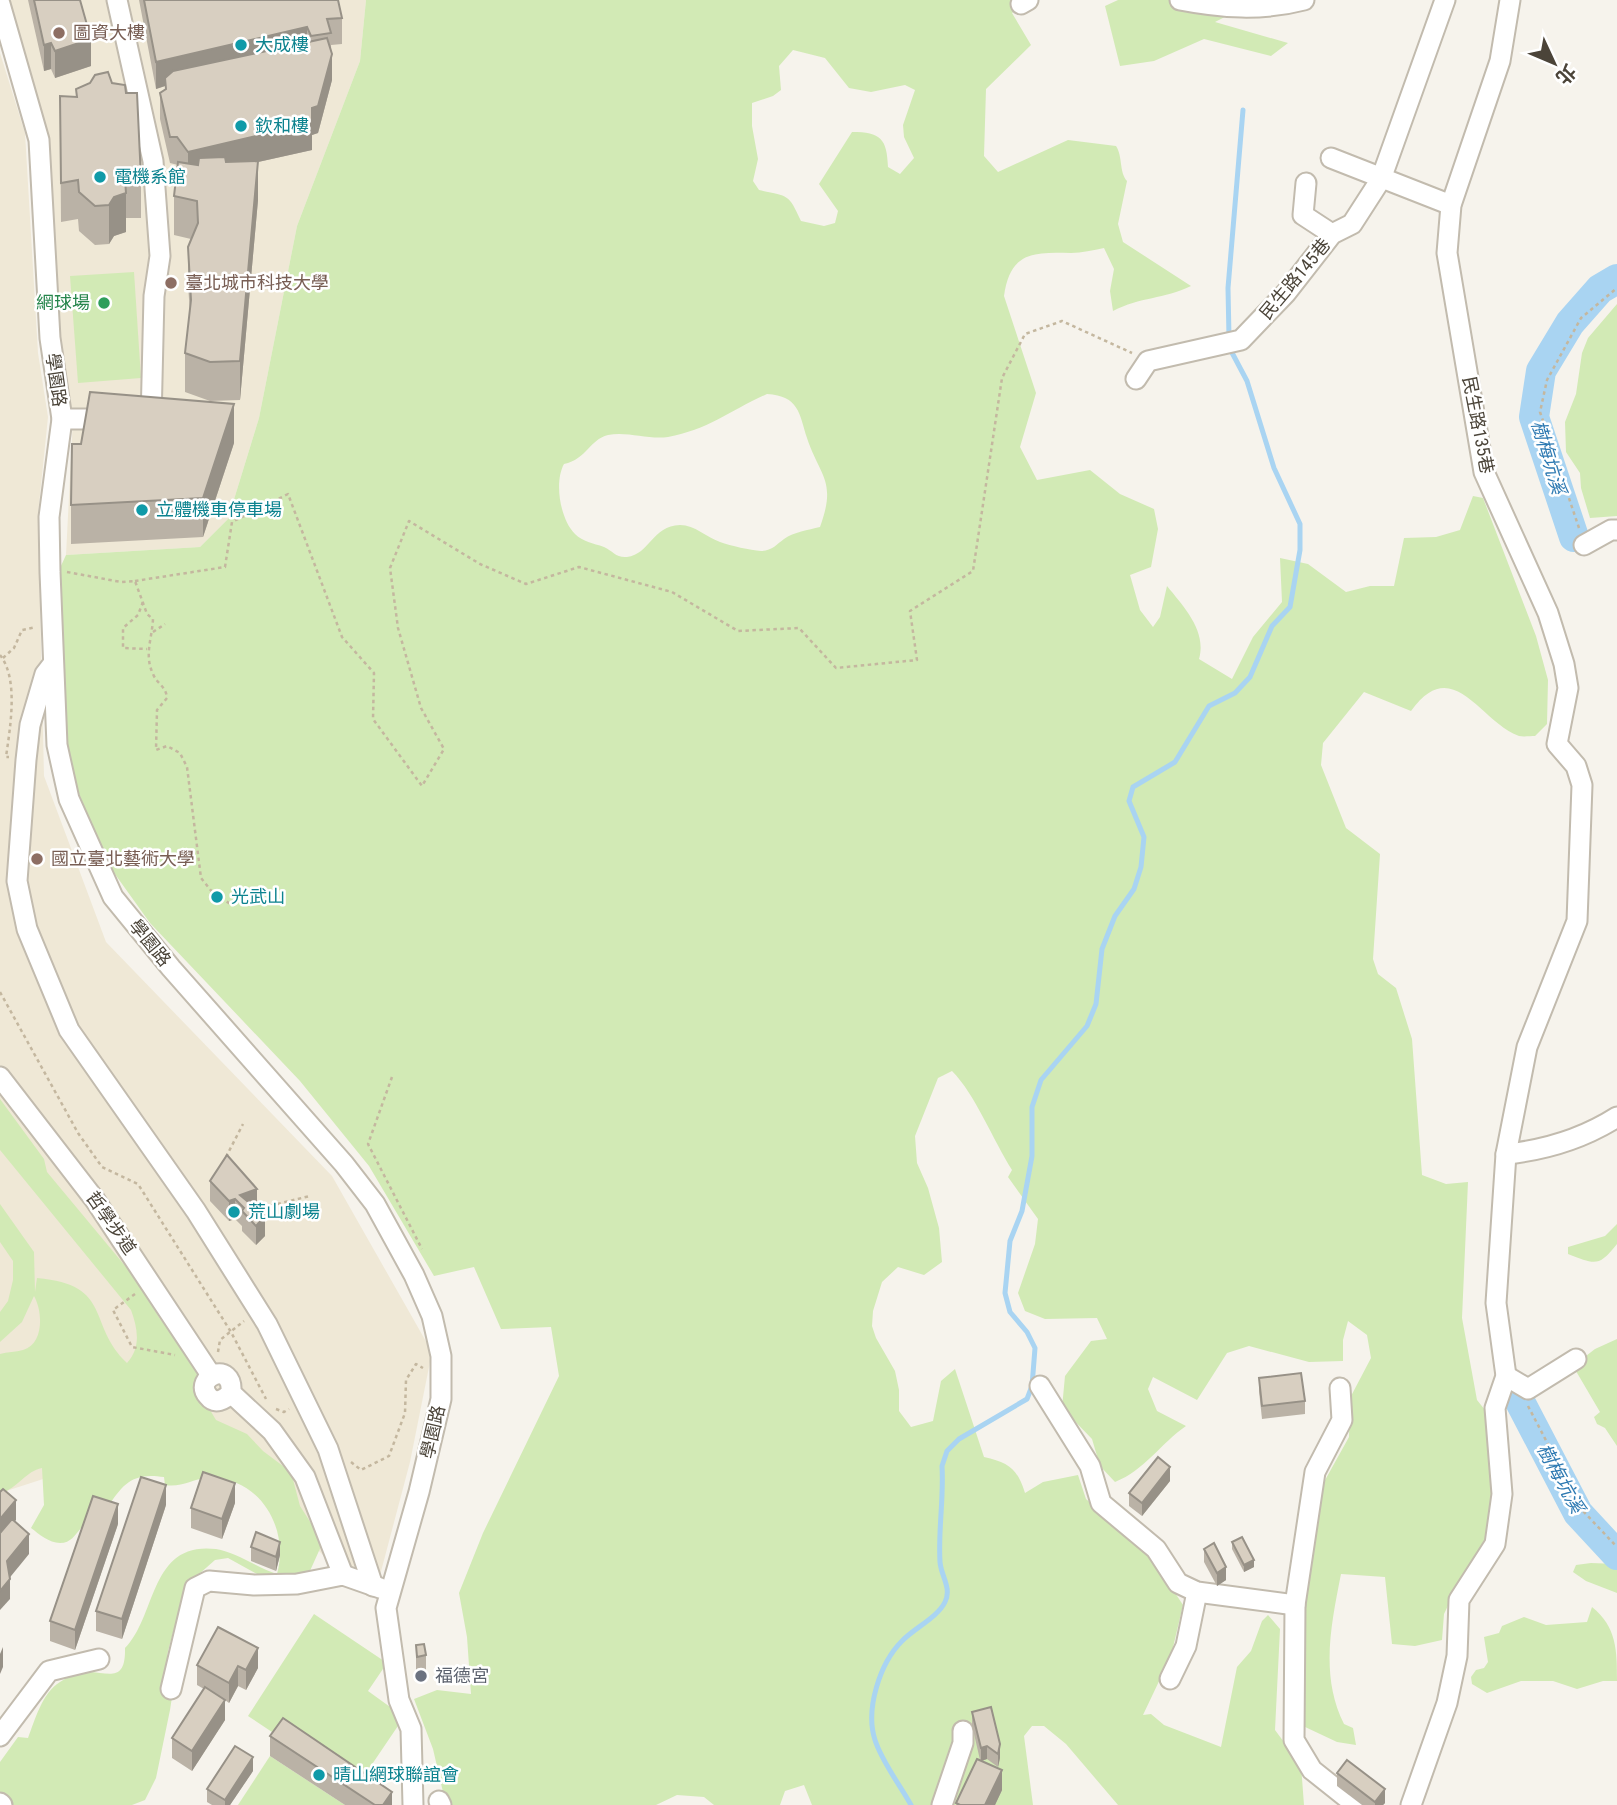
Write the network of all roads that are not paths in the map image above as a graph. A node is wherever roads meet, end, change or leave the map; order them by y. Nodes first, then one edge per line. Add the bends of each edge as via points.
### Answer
1 (117, 0) edge
2 (1180, 0) edge
3 (1304, 0) edge
4 (1445, 0) edge
5 (1510, 0) edge
6 (0, 4) edge
7 (1331, 158) dead end
8 (1381, 179) junction
9 (1306, 183) dead end
10 (1451, 205) junction
11 (1332, 234) junction
12 (1136, 379) dead end
13 (62, 419) junction
14 (1617, 530) edge
15 (1584, 545) road end
16 (55, 661) junction
17 (0, 1077) edge
18 (1617, 1117) edge
19 (1506, 1154) junction
20 (1576, 1359) dead end
21 (1506, 1376) junction
22 (1040, 1387) dead end
23 (1340, 1388) dead end
24 (343, 1575) junction
25 (382, 1588) junction
26 (1196, 1592) junction
27 (1295, 1605) junction
28 (99, 1659) dead end
29 (1170, 1679) dead end
30 (171, 1689) dead end
31 (963, 1731) dead end
32 (0, 1736) edge
33 (413, 1805) edge
34 (942, 1805) edge
35 (1356, 1805) edge
36 (1411, 1805) edge

1 - 13 street via 154,175 160,256 154,296 152,421
2 - 3 street via 1209,6 1274,8
4 - 8 street, 民生路145巷
5 - 10 street, 民生路135巷 via 1500,61
6 - 13 street, 學園路 via 38,140 50,338
7 - 8 street
8 - 10 street
8 - 11 street, 民生路145巷 via 1352,224
9 - 11 street via 1303,215
10 - 19 street, 民生路135巷 via 1447,253 1484,472 1548,613 1568,688 1557,744 1576,766 1582,785 1577,921 1527,1047
11 - 12 street, 民生路145巷 via 1286,293 1241,340 1148,361
13 - 16 street, 學園路 via 49,517
14 - 15 street
16 - 25 street via 45,674 30,725 26,760 16,881 27,929 69,1030 196,1211 258,1310 328,1449
16 - 25 street, 學園路 via 57,745 69,799 113,897 359,1184 414,1275 432,1316 441,1356 441,1399 419,1492
17 - 24 street, 哲學步道 via 152,1282 211,1376 205,1382 209,1398 217,1401 231,1393 272,1432 305,1477
18 - 19 street via 1535,1151
19 - 21 street, 民生路135巷 via 1496,1303
20 - 21 street via 1528,1389
21 - 36 street via 1495,1408 1502,1494 1494,1544 1459,1600 1457,1656 1447,1703
22 - 26 street via 1090,1466 1101,1503 1156,1549 1178,1583
23 - 27 street via 1342,1420 1315,1472
24 - 25 street
24 - 30 street via 297,1584 209,1581 195,1588
25 - 33 street, 學園路 via 399,1700 411,1729
26 - 27 street
26 - 29 street via 1186,1646
27 - 35 street via 1294,1740 1312,1770
28 - 32 street via 50,1671
31 - 34 street

